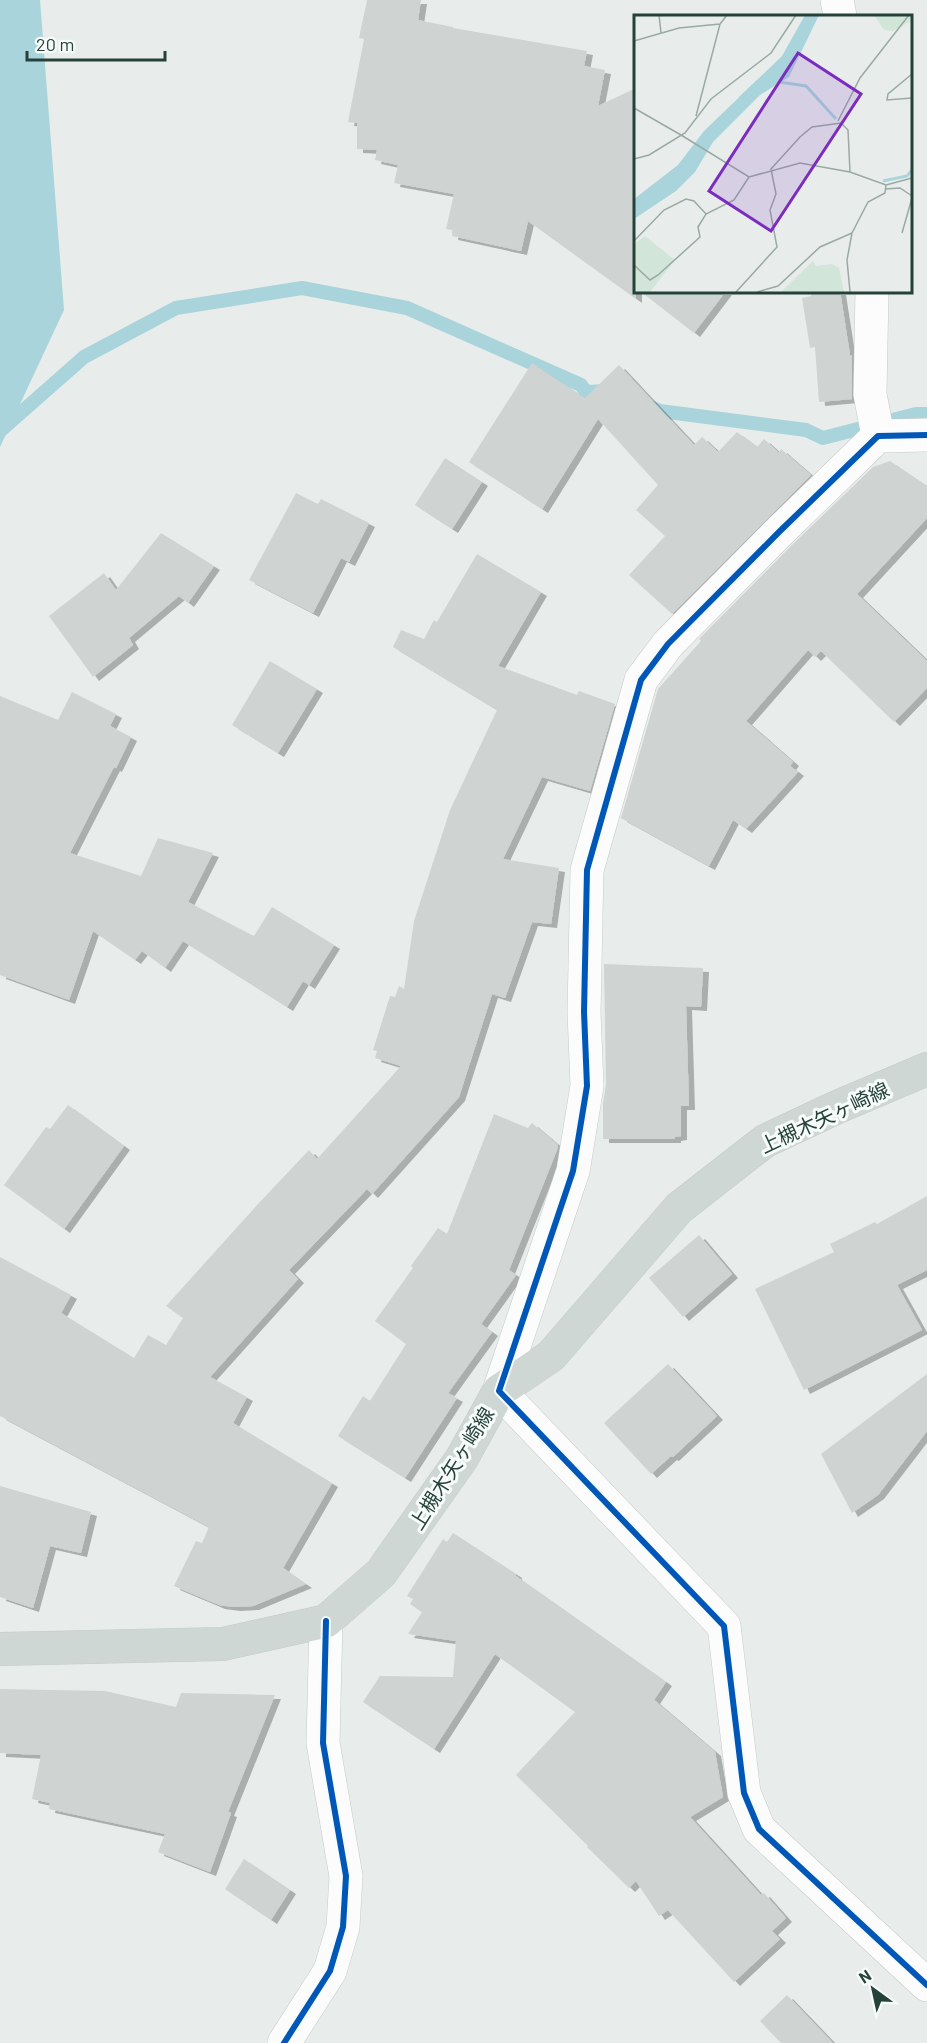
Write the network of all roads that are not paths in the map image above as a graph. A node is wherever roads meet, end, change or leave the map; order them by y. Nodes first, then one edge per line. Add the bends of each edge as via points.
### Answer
1 (837, 0) edge
2 (840, 15) edge
3 (872, 292) edge
4 (878, 435) junction
5 (927, 435) edge
6 (927, 1069) edge
7 (499, 1391) junction
8 (326, 1621) junction
9 (0, 1649) edge
10 (927, 1985) edge
11 (284, 2043) edge

1 - 2 street
3 - 4 street via 870,393
4 - 5 street
4 - 7 street via 668,644 641,680 587,870 587,1086 573,1171
6 - 7 main road, 上槻木矢ヶ崎線 via 765,1141 679,1208 551,1356
7 - 8 main road, 上槻木矢ヶ崎線 via 462,1458 381,1574
7 - 10 street via 724,1626 744,1793 759,1829
8 - 9 main road, 上槻木矢ヶ崎線 via 223,1644
8 - 11 street via 323,1743 346,1876 343,1927 330,1971

